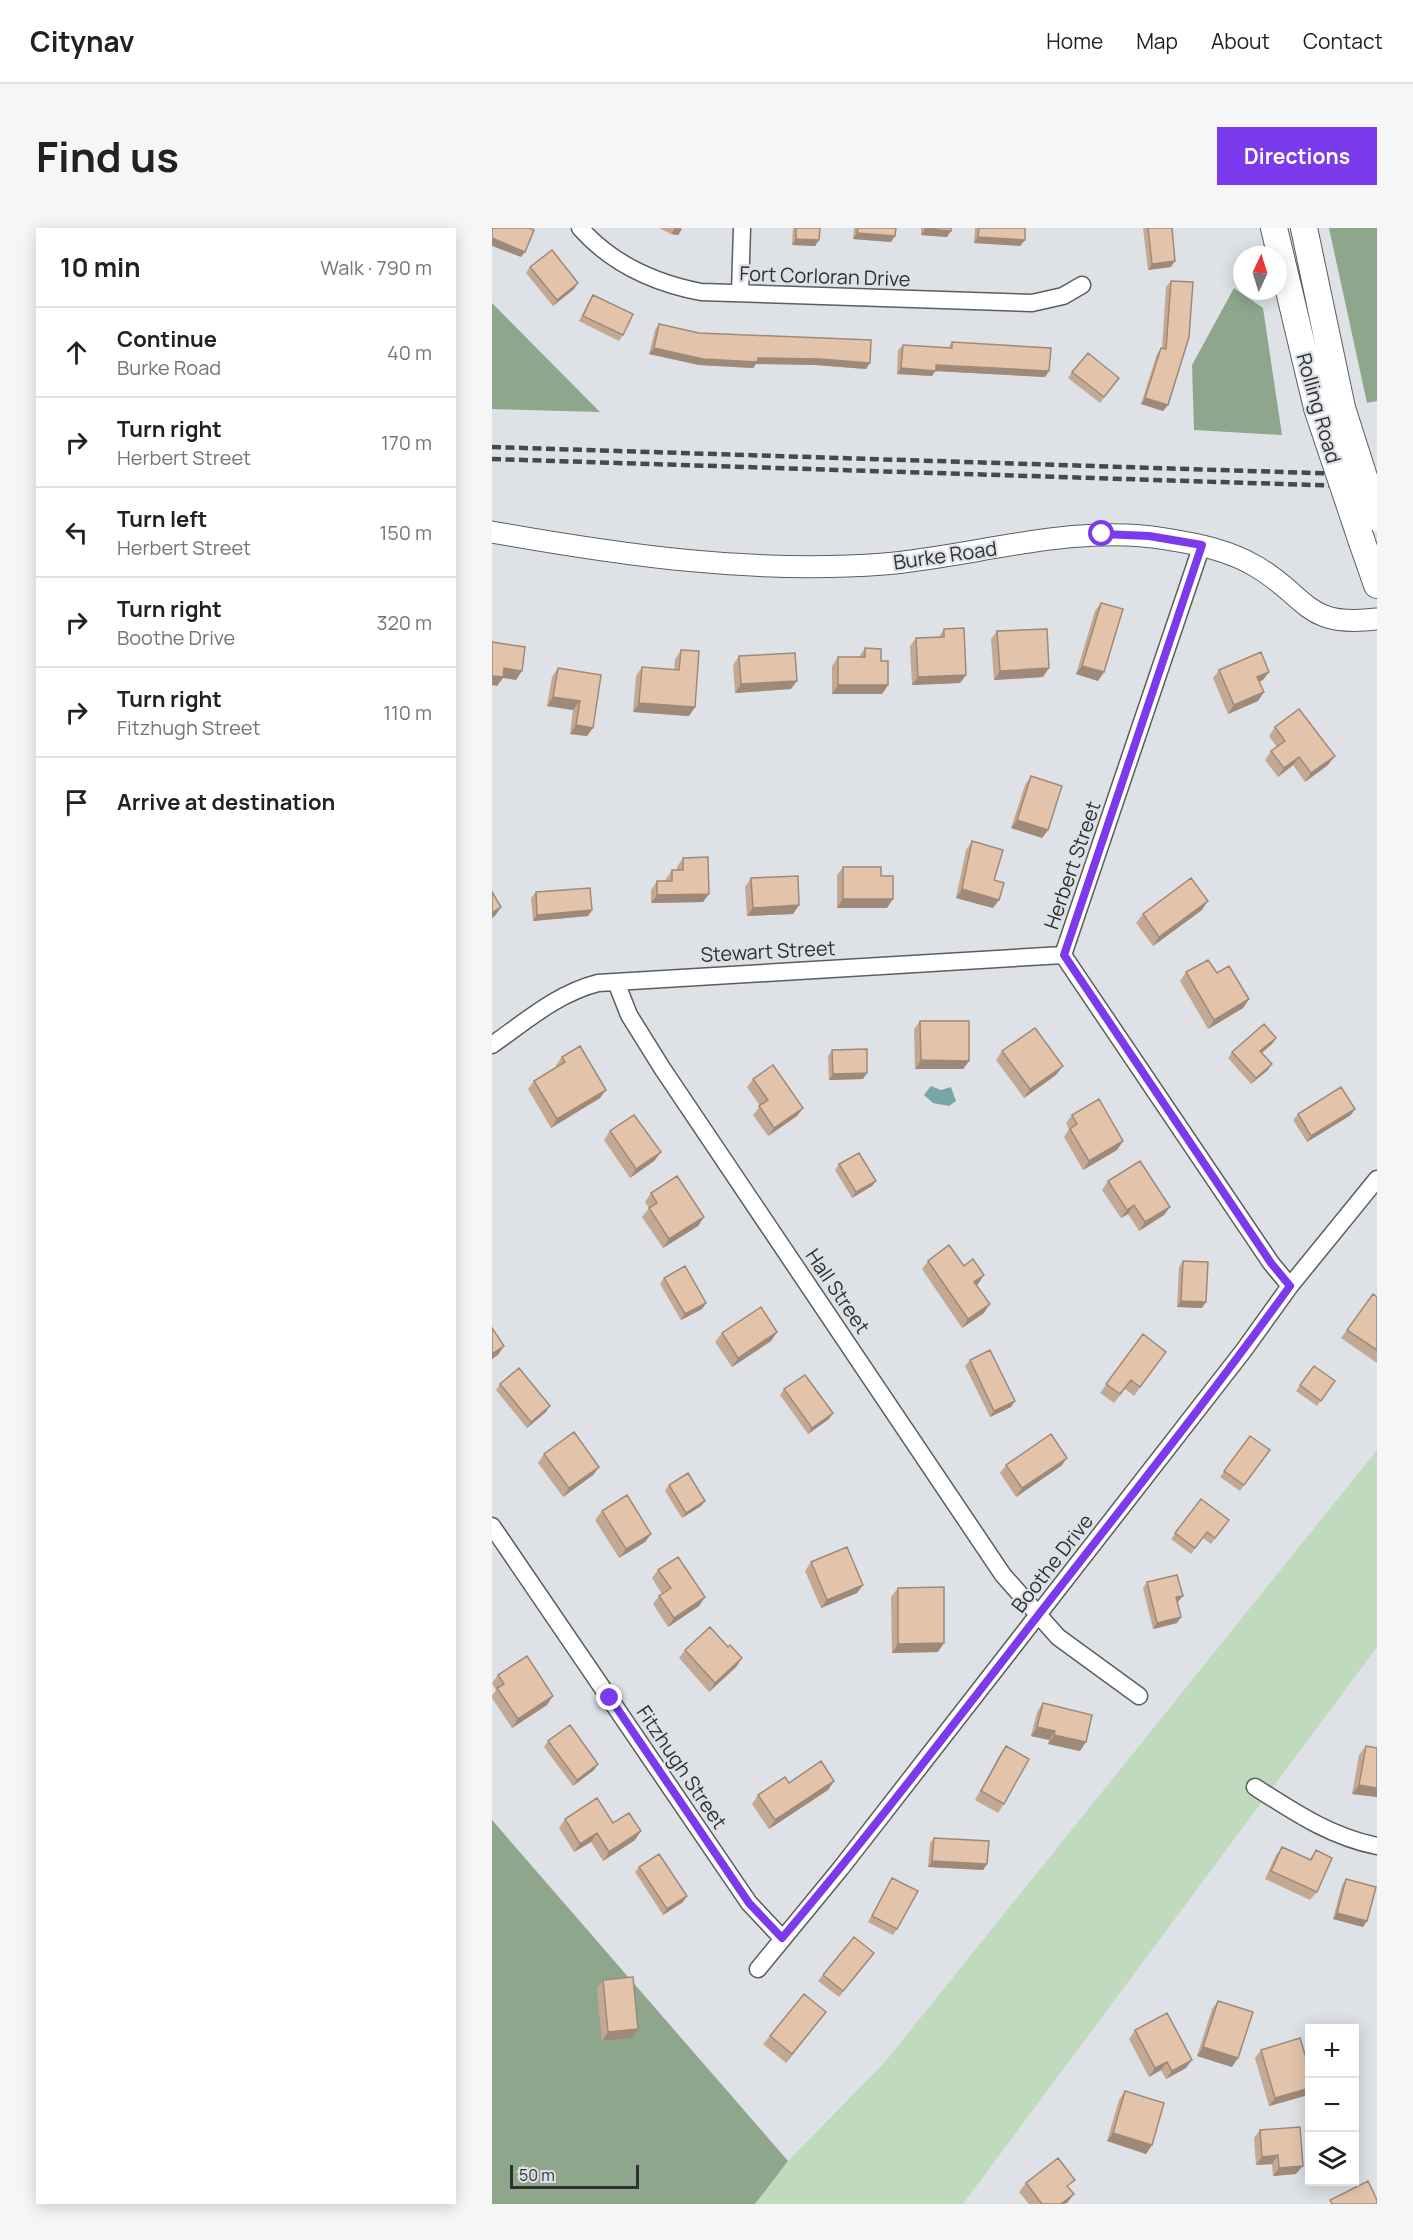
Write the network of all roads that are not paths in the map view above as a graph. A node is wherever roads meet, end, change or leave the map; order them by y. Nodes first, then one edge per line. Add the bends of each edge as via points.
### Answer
1 (580, 228) edge
2 (742, 228) edge
3 (1274, 228) edge
4 (1304, 228) edge
5 (1082, 285) dead end
6 (740, 293) junction
7 (1329, 408) junction
8 (1377, 518) edge
9 (492, 532) edge
10 (1202, 545) junction
11 (1377, 585) edge
12 (1377, 619) edge
13 (1064, 955) junction
14 (616, 982) junction
15 (492, 1045) edge
16 (1377, 1179) edge
17 (1290, 1286) junction
18 (492, 1526) edge
19 (1038, 1616) junction
20 (1139, 1696) dead end
21 (1255, 1787) dead end
22 (1377, 1846) edge
23 (782, 1938) junction
24 (758, 1969) dead end

1 - 6 street, Fort Corloran Drive via 615,259 645,276 701,292
2 - 6 street
3 - 7 main road, Rolling Road
4 - 7 main road, Rolling Road
5 - 6 street, Fort Corloran Drive via 1064,296 1032,303
7 - 8 main road, Rolling Road, bridge
7 - 11 main road, Rolling Road, bridge via 1362,542
9 - 10 street, Burke Road via 608,551 763,567 886,563 1102,534 1149,536
10 - 12 street, Burke Road via 1255,566 1323,617 1342,621
10 - 13 street, Herbert Street
13 - 14 street, Stewart Street
13 - 17 street, Herbert Street
14 - 15 street, Stewart Street via 579,988 557,999
14 - 19 street, Hall Street via 629,1015 662,1068 1003,1575
16 - 17 street, Boothe Drive
17 - 19 street, Boothe Drive
18 - 23 street, Fitzhugh Street via 749,1903
19 - 20 street, Hall Street via 1058,1637
19 - 23 street, Boothe Drive
21 - 22 street via 1305,1820
23 - 24 street, Boothe Drive

